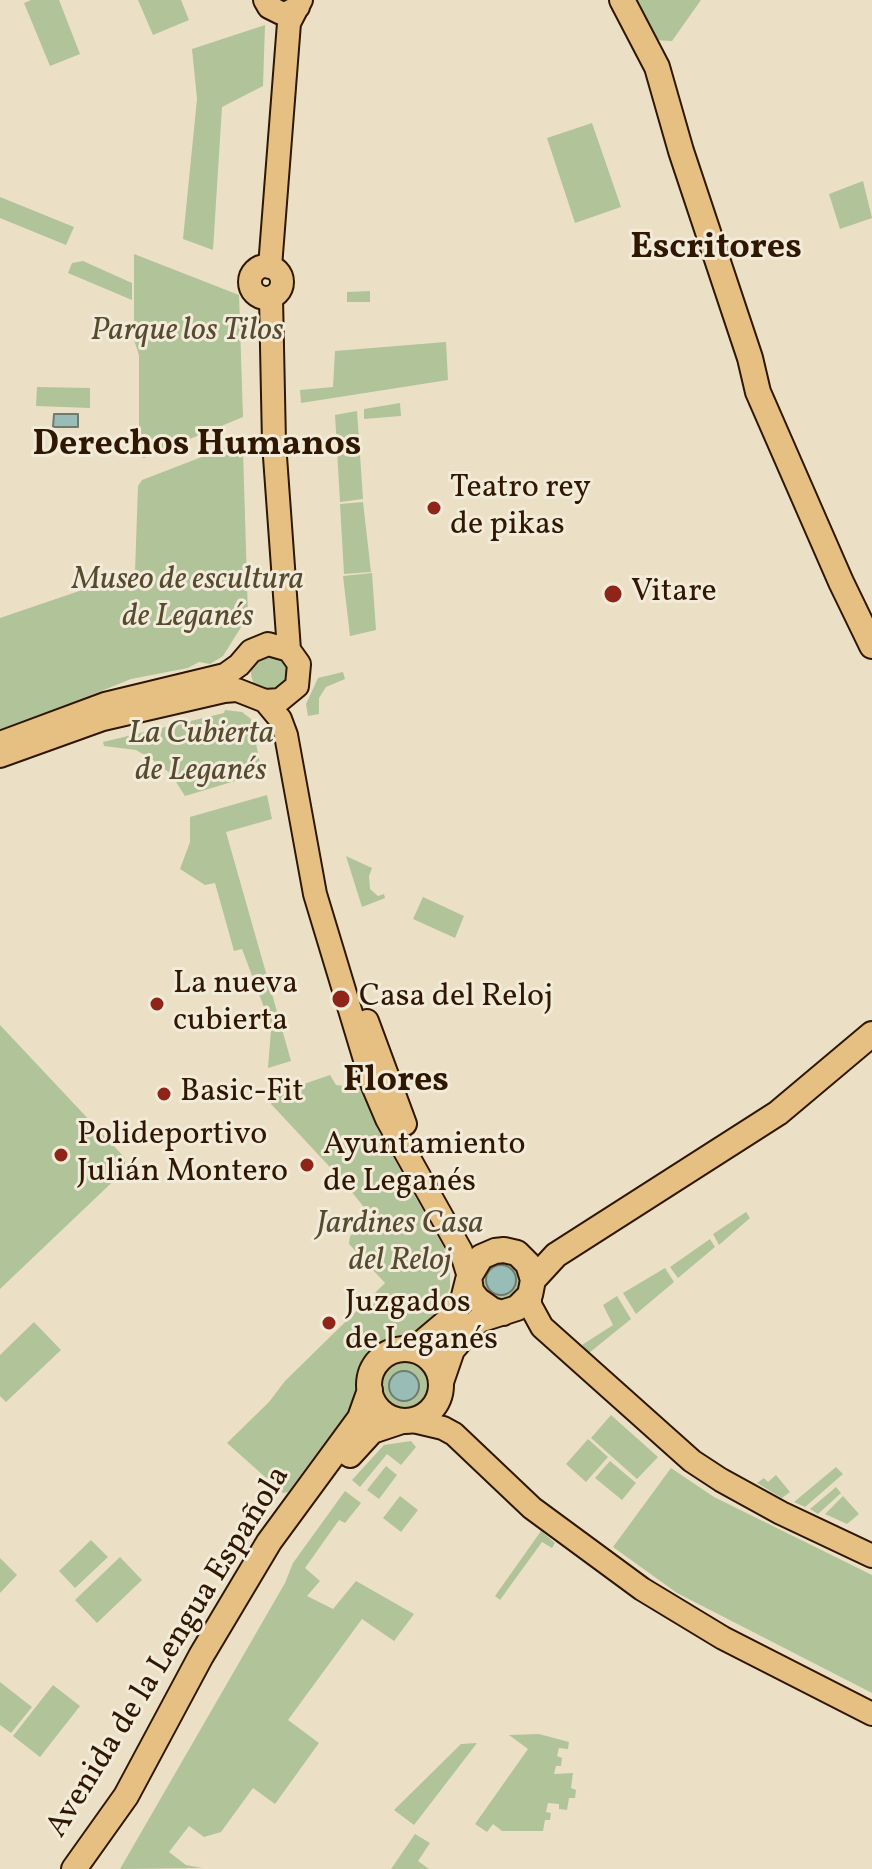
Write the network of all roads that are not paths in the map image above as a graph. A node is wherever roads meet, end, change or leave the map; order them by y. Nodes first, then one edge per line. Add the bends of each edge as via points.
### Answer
1 (622, 0) edge
2 (300, 3) edge
3 (270, 6) edge
4 (265, 267) junction
5 (872, 646) edge
6 (278, 647) junction
7 (246, 658) junction
8 (292, 692) junction
9 (259, 699) junction
10 (0, 743) edge
11 (0, 756) edge
12 (872, 1034) edge
13 (495, 1251) junction
14 (556, 1255) junction
15 (520, 1256) junction
16 (468, 1278) junction
17 (532, 1288) junction
18 (503, 1313) junction
19 (403, 1349) junction
20 (441, 1382) junction
21 (370, 1390) junction
22 (406, 1421) junction
23 (872, 1556) edge
24 (872, 1714) edge
25 (74, 1869) edge
26 (95, 1869) edge

1 - 5 highway via 657,67 758,392
2 - 3 main road via 287,13
2 - 4 main road via 289,23
3 - 4 main road
4 - 6 main road via 279,272 282,282 279,292 265,298
6 - 7 main road via 251,651
6 - 8 main road via 295,658 300,672
7 - 9 main road via 242,679
7 - 10 main road via 218,678 105,704
8 - 9 main road via 280,700
8 - 13 main road via 331,901 388,1080 408,1129 469,1237 479,1248
9 - 11 main road via 229,690 139,709
9 - 16 main road via 277,713 283,726 315,894 373,1086 461,1251
12 - 14 highway via 778,1113
13 - 15 highway
13 - 16 highway via 481,1257
14 - 15 highway
14 - 17 highway
15 - 17 highway via 528,1264
16 - 18 highway via 482,1304
16 - 19 highway via 460,1306 440,1329
17 - 18 highway via 517,1308
17 - 23 main road via 530,1305 542,1327 692,1461 781,1513
18 - 20 highway via 479,1320 463,1336
19 - 20 highway via 427,1356
19 - 21 highway via 378,1363
20 - 22 highway via 433,1407
21 - 22 highway via 384,1414
21 - 25 highway, Avenida de la Lengua Española via 360,1418 269,1542 126,1796
22 - 24 main road via 443,1428 459,1438 532,1508 650,1594
22 - 26 highway, Avenida de la Lengua Española via 377,1428 364,1438 281,1552 141,1801

